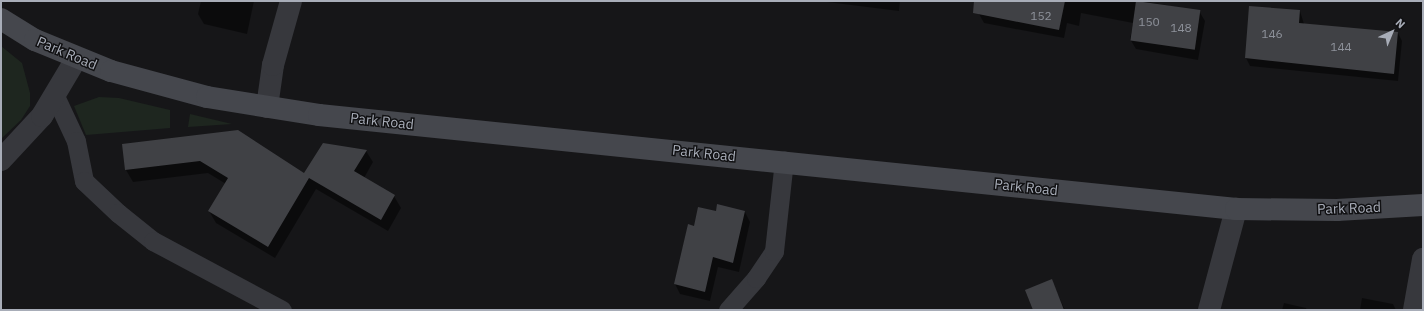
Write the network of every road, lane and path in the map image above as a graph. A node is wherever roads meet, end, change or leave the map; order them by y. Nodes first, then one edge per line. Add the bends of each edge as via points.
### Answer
1 (291, 1) edge
2 (1, 19) edge
3 (76, 58) junction
4 (55, 96) junction
5 (267, 107) junction
6 (1, 160) edge
7 (784, 161) junction
8 (1423, 205) edge
9 (1236, 209) junction
10 (1423, 259) edge
11 (282, 310) edge
12 (728, 310) edge
13 (1209, 310) edge
14 (1414, 310) edge

1 - 5 street via 273,65
2 - 3 main road, Park Road via 35,40
3 - 4 street
3 - 5 main road, Park Road via 152,83
4 - 6 street via 42,116
4 - 11 lane via 76,141 84,181 118,214 153,241
5 - 7 main road, Park Road via 319,115
7 - 9 main road, Park Road
7 - 12 lane via 774,251 756,278
8 - 9 main road, Park Road via 1337,210
9 - 13 street
10 - 14 street

